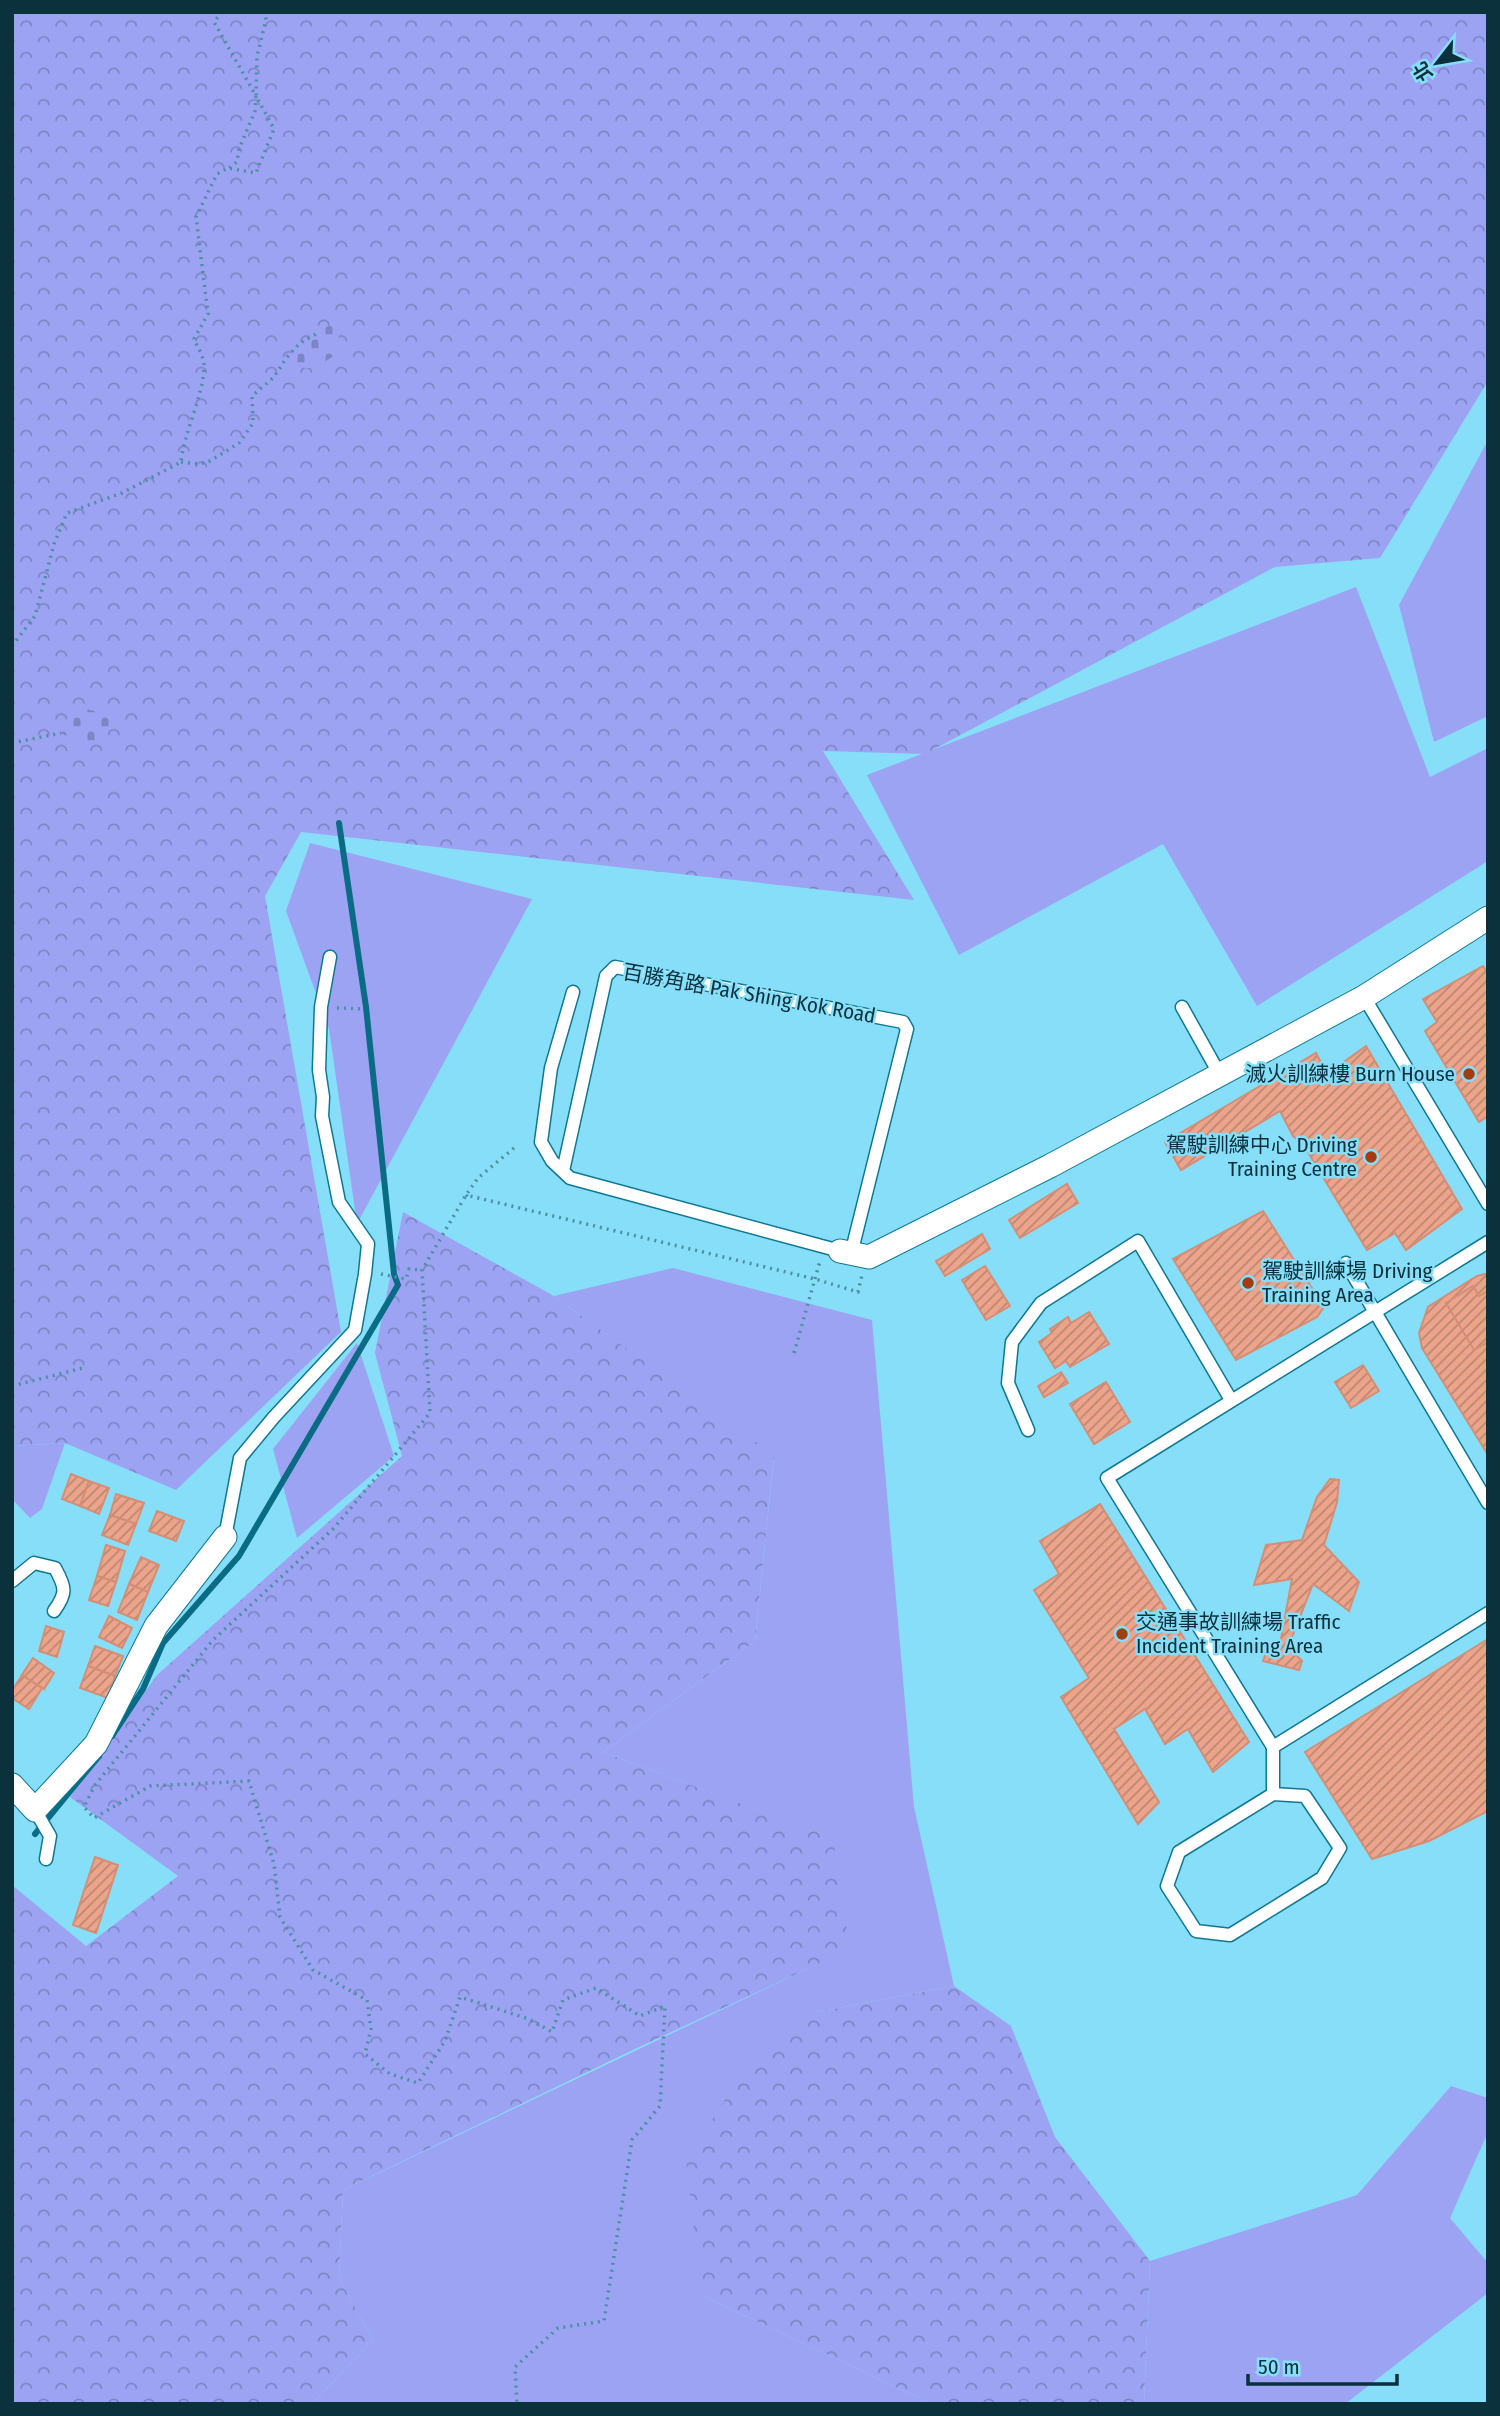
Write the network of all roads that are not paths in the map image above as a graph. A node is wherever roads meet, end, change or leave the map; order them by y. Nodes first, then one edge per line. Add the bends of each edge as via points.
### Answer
1 (1488, 918) edge
2 (330, 957) dead end
3 (573, 992) dead end
4 (1364, 997) junction
5 (1182, 1007) dead end
6 (1220, 1074) junction
7 (563, 1171) junction
8 (1488, 1204) edge
9 (1488, 1242) edge
10 (853, 1254) junction
11 (1346, 1263) dead end
12 (1373, 1312) junction
13 (1231, 1400) junction
14 (1028, 1430) dead end
15 (1488, 1503) edge
16 (225, 1536) joint
17 (12, 1581) edge
18 (54, 1611) dead end
19 (1488, 1613) edge
20 (1273, 1747) junction
21 (12, 1785) edge
22 (1273, 1794) junction
23 (36, 1811) junction
24 (46, 1859) dead end

1 - 4 street
2 - 16 lane via 321,1007 322,1116 338,1202 368,1244 355,1330 240,1458
3 - 7 lane via 551,1068 541,1142
4 - 6 street
4 - 8 lane
5 - 6 lane
6 - 10 street via 1037,1172
7 - 10 lane via 570,1178
7 - 10 lane, 百勝角路 Pak Shing Kok Road via 606,976 615,967 903,1022 907,1029
9 - 12 lane
11 - 12 lane
12 - 13 lane
12 - 15 lane
13 - 14 lane via 1138,1241 1041,1303 1012,1342 1008,1382
13 - 20 lane via 1107,1478
16 - 23 street via 156,1626 96,1744
17 - 18 lane via 34,1563 55,1568 64,1584 63,1597
19 - 20 lane
20 - 22 lane
21 - 23 street
22 - 22 lane via 1179,1852 1167,1886 1196,1931 1230,1935 1322,1878 1340,1848 1305,1796
23 - 24 lane via 50,1836

